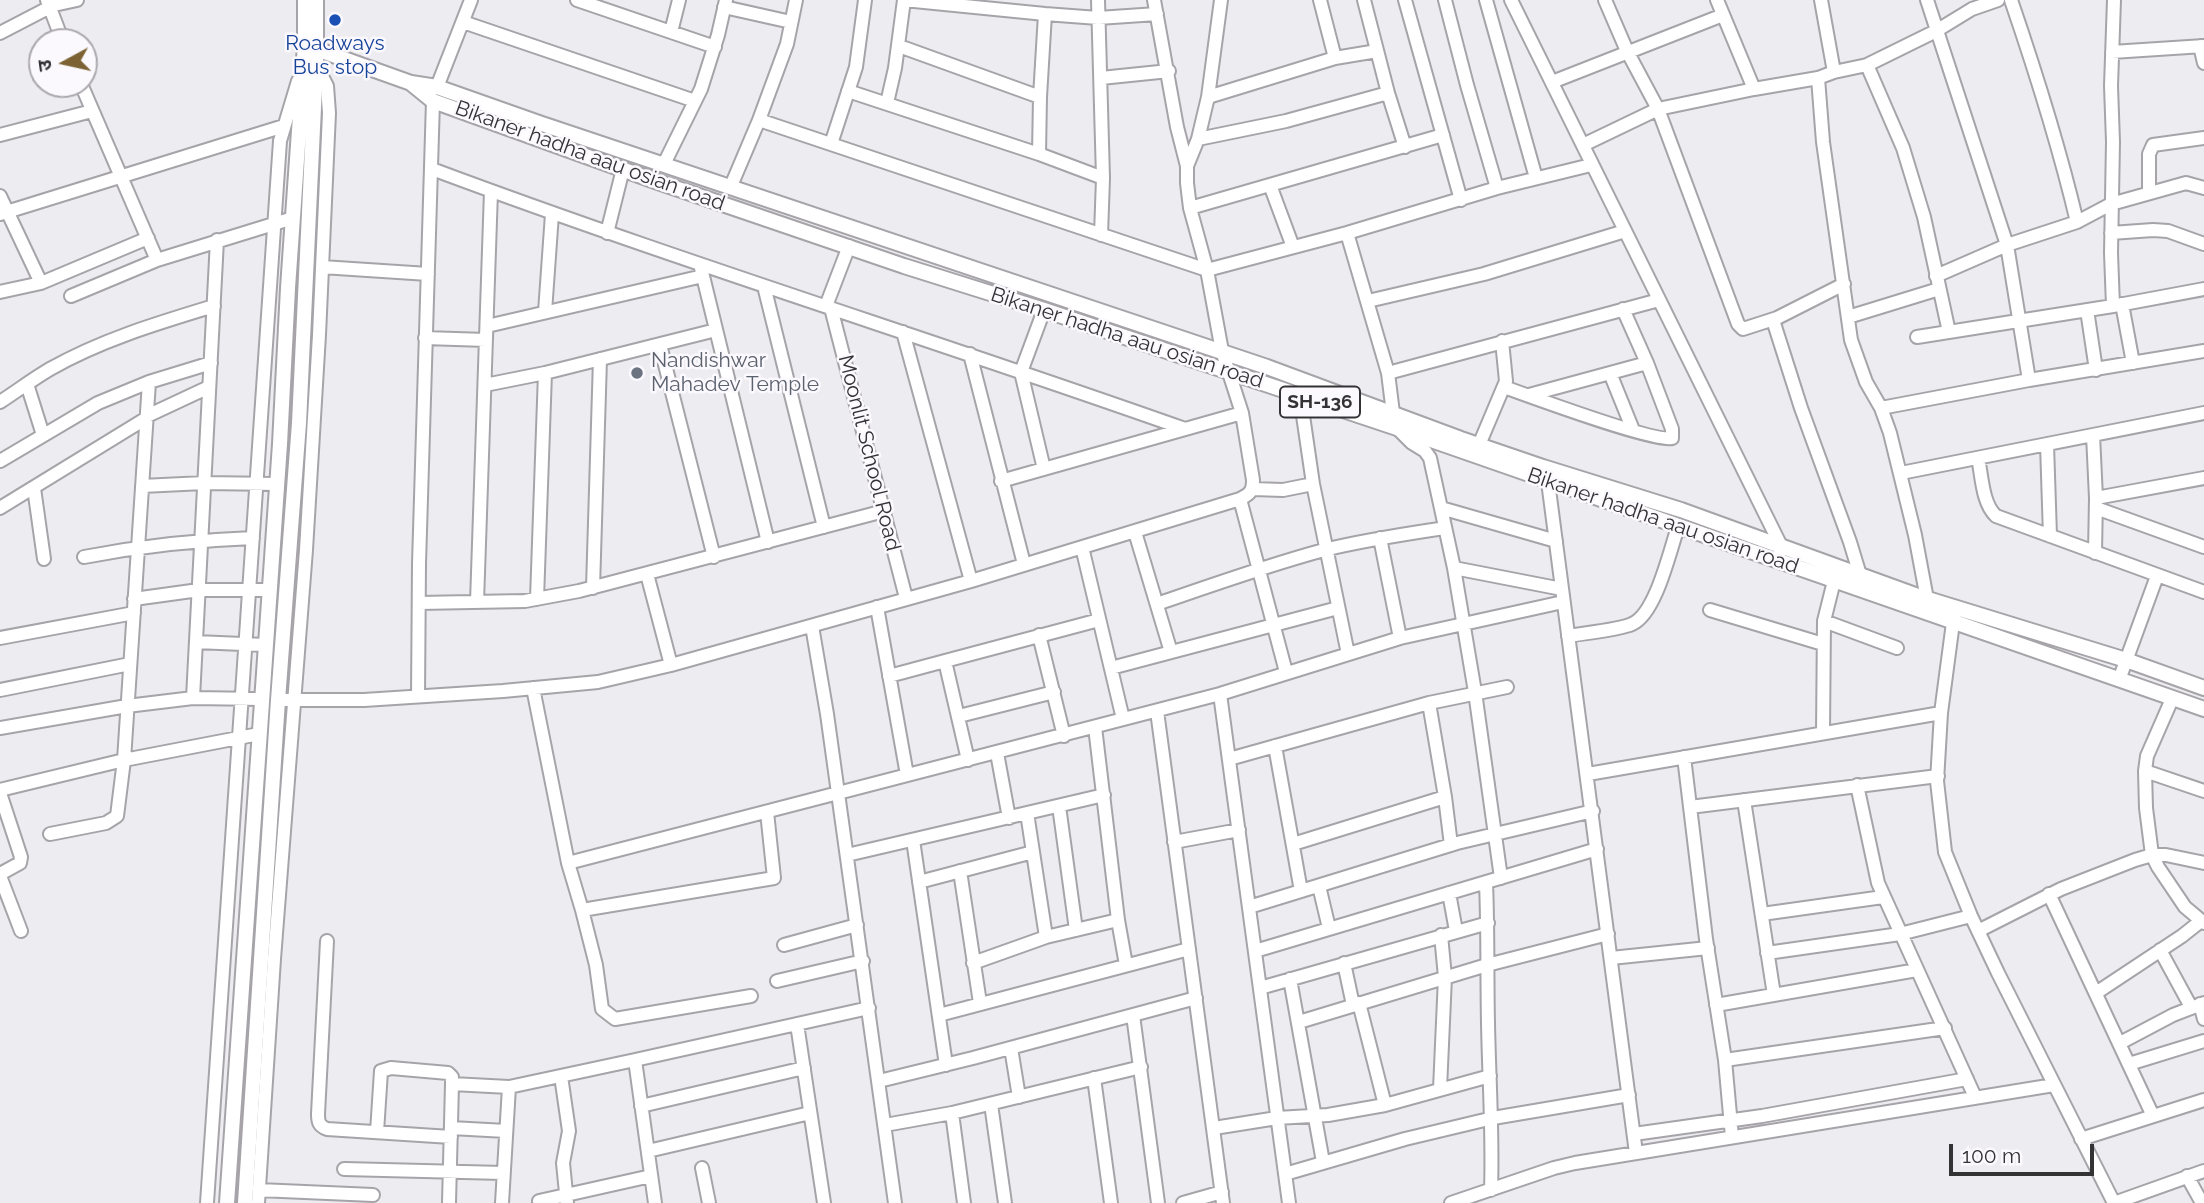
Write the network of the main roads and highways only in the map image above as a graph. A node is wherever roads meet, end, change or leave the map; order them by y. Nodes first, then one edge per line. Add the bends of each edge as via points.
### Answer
1 (305, 0) edge
2 (316, 0) edge
3 (310, 46) junction
4 (435, 94) junction
5 (1547, 475) junction
6 (1926, 606) junction
7 (1954, 615) junction
8 (2043, 635) junction
9 (2039, 652) junction
10 (2204, 688) edge
11 (2204, 709) edge
12 (228, 1203) edge
13 (245, 1203) edge

1 - 3 main road
2 - 3 main road
3 - 4 main road, Bikaner hadha aau osian road / SH-136
3 - 12 main road via 293,218
3 - 13 main road via 316,65 299,424 278,700 269,934
4 - 5 main road, Bikaner hadha aau osian road / SH-136 via 624,169 904,266
4 - 5 main road, Bikaner hadha aau osian road / SH-136 via 664,164 1222,351 1479,445
5 - 6 main road, Bikaner hadha aau osian road / SH-136 via 1834,581
5 - 6 main road, Bikaner hadha aau osian road / SH-136 via 1681,510 1860,575
6 - 7 main road, Bikaner hadha aau osian road / SH-136
7 - 8 main road, Bikaner hadha aau osian road / SH-136
7 - 9 main road, Bikaner hadha aau osian road / SH-136
8 - 9 main road
8 - 10 main road, Bikaner hadha aau osian road / SH-136
9 - 11 main road, Bikaner hadha aau osian road / SH-136

